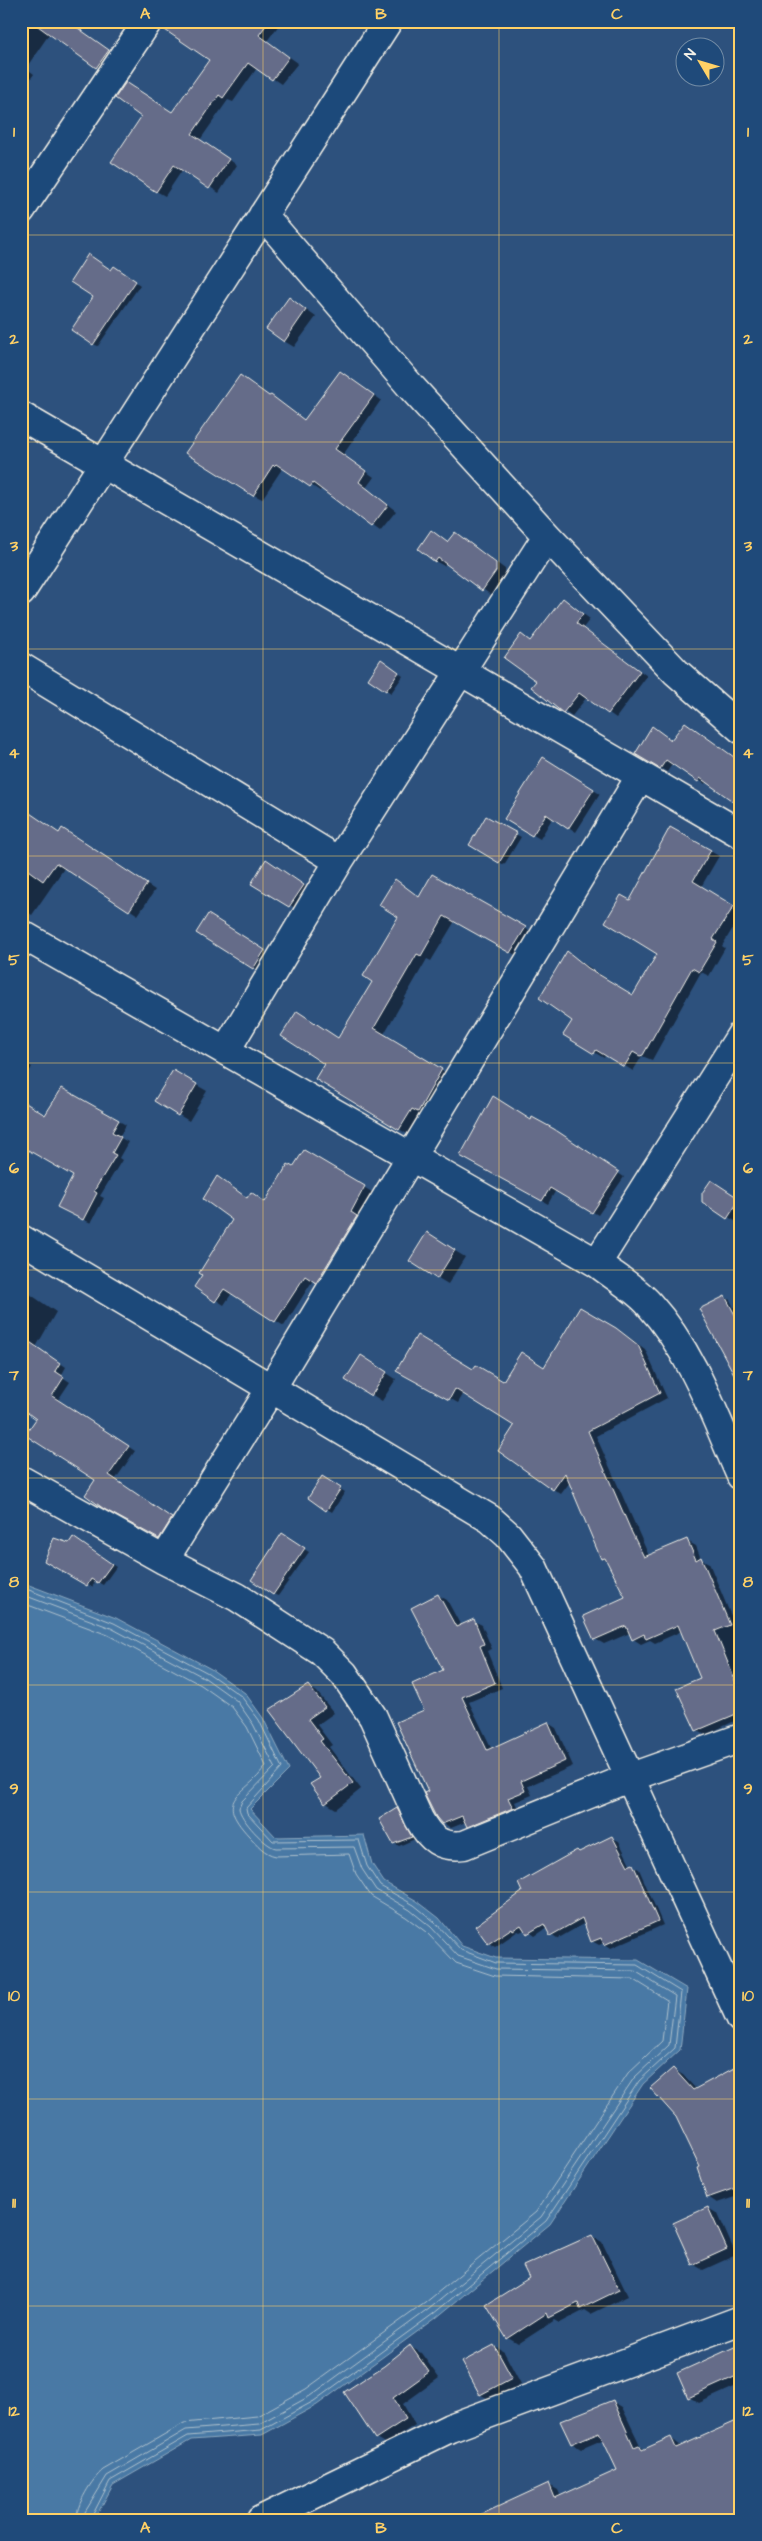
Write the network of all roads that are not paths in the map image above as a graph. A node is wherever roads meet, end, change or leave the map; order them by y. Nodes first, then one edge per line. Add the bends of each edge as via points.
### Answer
1 (148, 21) edge
2 (388, 21) edge
3 (21, 210) edge
4 (263, 215) junction
5 (21, 416) edge
6 (105, 464) junction
7 (547, 536) junction
8 (21, 592) edge
9 (21, 668) edge
10 (461, 671) junction
11 (741, 729) edge
12 (640, 777) junction
13 (741, 834) edge
14 (339, 861) junction
15 (21, 934) edge
16 (741, 1035) edge
17 (226, 1050) junction
18 (411, 1156) junction
19 (21, 1239) edge
20 (597, 1263) junction
21 (272, 1387) junction
22 (741, 1476) edge
23 (21, 1480) edge
24 (58, 1499) junction
25 (21, 1504) edge
26 (164, 1560) junction
27 (741, 1738) edge
28 (631, 1777) junction
29 (741, 2019) edge
30 (741, 2320) edge
31 (261, 2520) edge

1 - 3 street
2 - 4 street
4 - 6 street
4 - 7 street via 412,388
5 - 6 street
6 - 8 street
6 - 10 street
7 - 10 street
7 - 11 street via 676,672
9 - 14 street
10 - 12 street
10 - 14 street
12 - 13 street
12 - 18 street
14 - 17 street
15 - 17 street
16 - 20 street
17 - 18 street
18 - 20 street
18 - 21 street
19 - 21 street
20 - 22 street via 647,1302 675,1337 695,1372
21 - 26 street
21 - 28 street via 490,1519 508,1535 533,1568
23 - 24 street
24 - 25 street
24 - 26 street
26 - 28 street via 237,1597 322,1652 344,1674 373,1718 427,1833 436,1842 450,1847 464,1845
27 - 28 street
28 - 29 street
30 - 31 street via 450,2428

